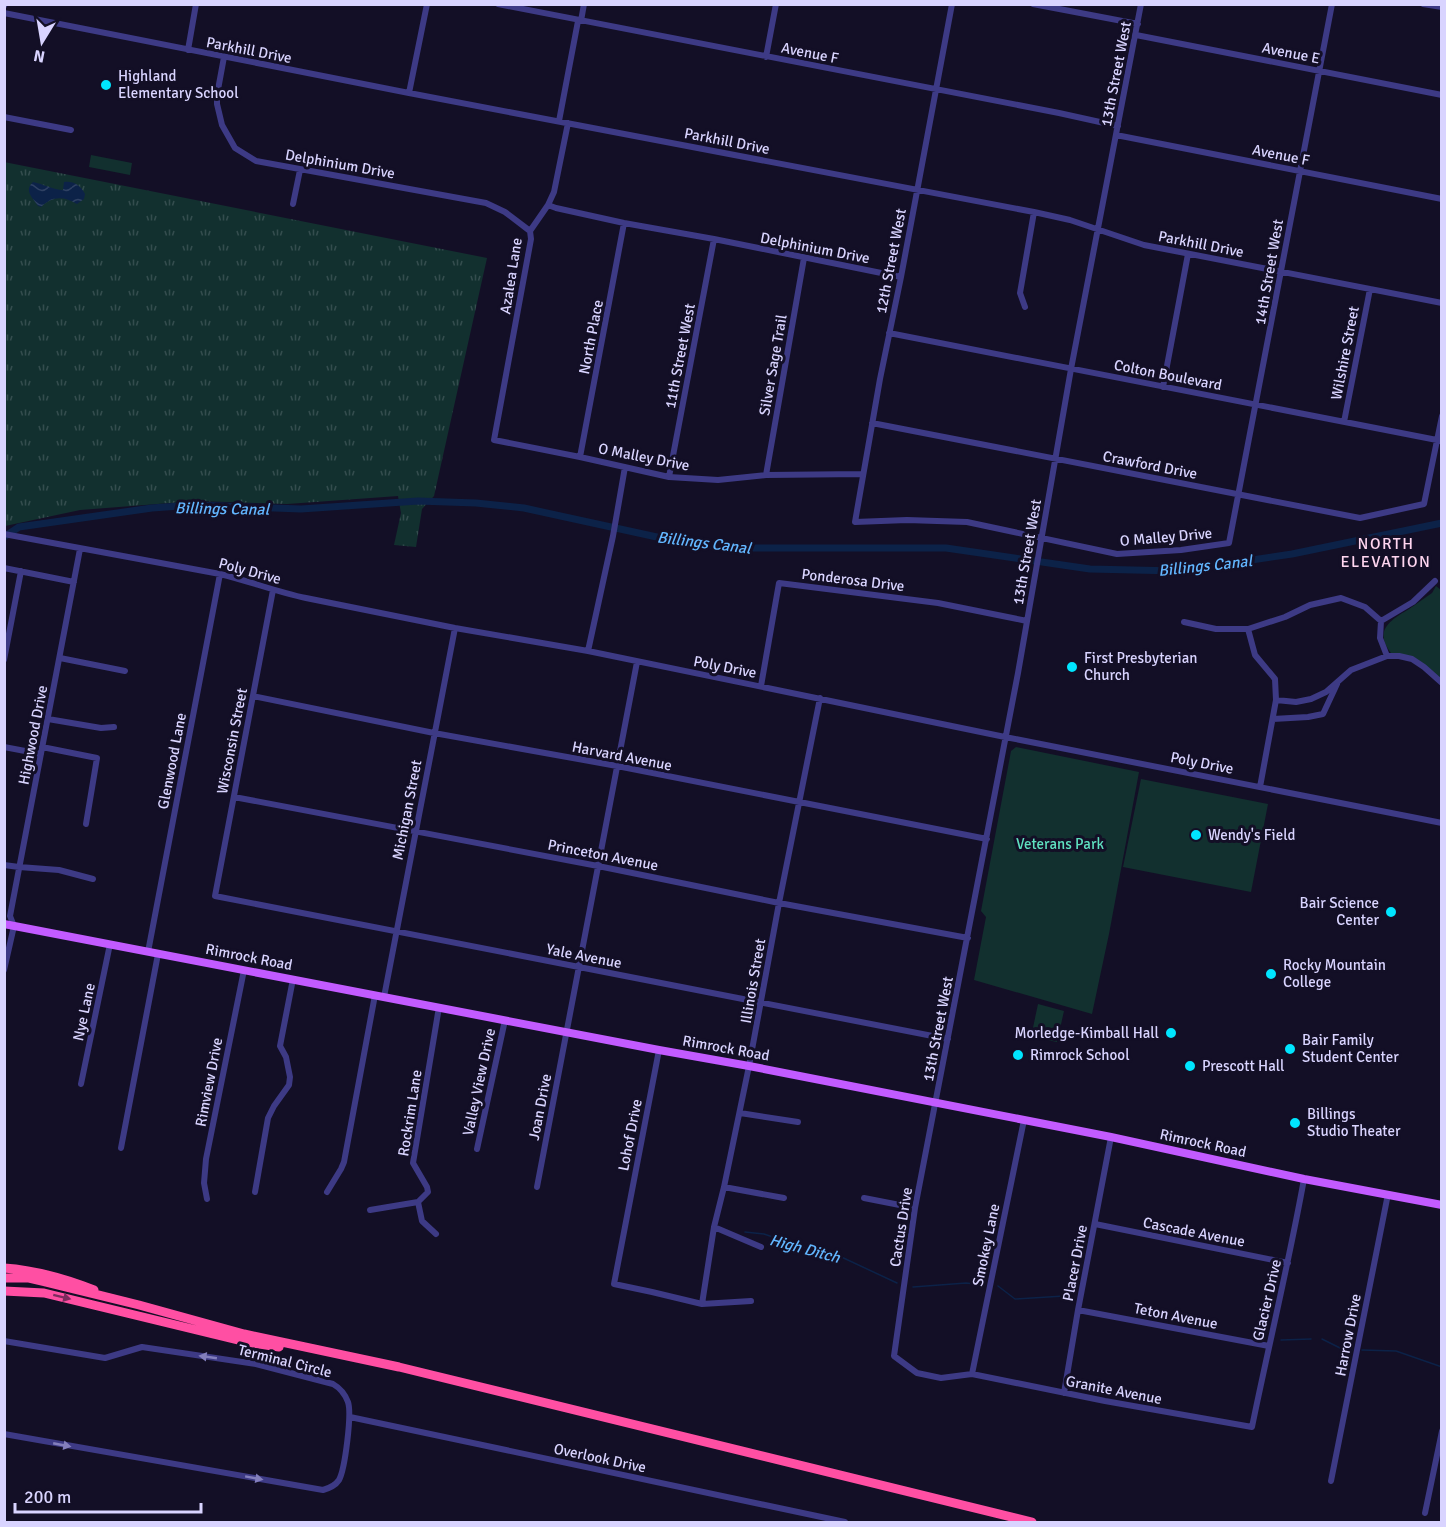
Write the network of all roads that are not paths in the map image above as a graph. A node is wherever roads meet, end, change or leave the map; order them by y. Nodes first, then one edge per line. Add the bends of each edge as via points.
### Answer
1 (196, 4) edge
2 (427, 4) edge
3 (498, 4) edge
4 (584, 4) edge
5 (776, 4) edge
6 (952, 4) edge
7 (1033, 4) edge
8 (1142, 4) edge
9 (1332, 4) edge
10 (1423, 4) edge
11 (1442, 7) edge
12 (4, 13) edge
13 (579, 21) junction
14 (1138, 24) junction
15 (1136, 35) junction
16 (188, 50) junction
17 (224, 57) junction
18 (766, 57) junction
19 (1319, 71) junction
20 (936, 90) junction
21 (409, 93) junction
22 (1442, 95) edge
23 (4, 117) edge
24 (559, 121) junction
25 (568, 123) junction
26 (1118, 126) junction
27 (71, 130) dead end
28 (1116, 135) junction
29 (300, 170) junction
30 (1300, 171) junction
31 (917, 190) junction
32 (1442, 199) edge
33 (293, 204) dead end
34 (548, 205) junction
35 (1034, 212) junction
36 (624, 223) junction
37 (1098, 230) junction
38 (530, 231) junction
39 (714, 239) junction
40 (1188, 254) junction
41 (804, 258) junction
42 (1281, 272) junction
43 (901, 277) junction
44 (1370, 289) junction
45 (1442, 303) edge
46 (1025, 307) dead end
47 (890, 333) junction
48 (1071, 369) junction
49 (1163, 387) junction
50 (1256, 405) junction
51 (1442, 416) edge
52 (1344, 422) junction
53 (872, 423) junction
54 (494, 440) joint
55 (1439, 441) edge
56 (580, 456) junction
57 (1055, 459) junction
58 (625, 467) junction
59 (863, 474) junction
60 (766, 475) junction
61 (669, 477) junction
62 (1239, 494) junction
63 (855, 522) joint
64 (4, 534) edge
65 (1042, 539) junction
66 (1229, 543) joint
67 (80, 549) junction
68 (4, 568) edge
69 (21, 571) junction
70 (220, 574) junction
71 (1434, 581) dead end
72 (74, 582) junction
73 (273, 590) junction
74 (1027, 621) junction
75 (1381, 621) junction
76 (1184, 622) dead end
77 (455, 628) junction
78 (1248, 629) junction
79 (588, 651) junction
80 (1387, 656) junction
81 (60, 658) junction
82 (4, 660) edge
83 (638, 662) junction
84 (124, 671) dead end
85 (1340, 678) junction
86 (1442, 683) edge
87 (761, 686) junction
88 (253, 696) junction
89 (820, 698) junction
90 (1276, 700) junction
91 (48, 719) junction
92 (1273, 719) junction
93 (114, 727) dead end
94 (434, 733) junction
95 (1005, 737) junction
96 (4, 747) edge
97 (42, 751) junction
98 (617, 766) junction
99 (1260, 787) junction
100 (234, 797) junction
101 (799, 802) junction
102 (1442, 823) edge
103 (86, 824) dead end
104 (415, 832) junction
105 (987, 840) junction
106 (4, 865) edge
107 (598, 866) junction
108 (19, 867) junction
109 (93, 879) dead end
110 (215, 896) joint
111 (778, 903) junction
112 (4, 924) edge
113 (14, 926) junction
114 (395, 932) junction
115 (968, 938) junction
116 (110, 944) junction
117 (148, 952) junction
118 (158, 954) junction
119 (579, 967) junction
120 (4, 970) edge
121 (244, 970) junction
122 (293, 980) junction
123 (380, 996) junction
124 (762, 1004) junction
125 (439, 1007) junction
126 (505, 1020) junction
127 (566, 1032) junction
128 (948, 1040) junction
129 (659, 1050) junction
130 (749, 1066) junction
131 (81, 1084) dead end
132 (936, 1103) junction
133 (740, 1113) junction
134 (1024, 1120) junction
135 (798, 1122) dead end
136 (1111, 1137) junction
137 (121, 1148) dead end
138 (477, 1149) dead end
139 (1304, 1179) junction
140 (537, 1186) dead end
141 (724, 1187) junction
142 (255, 1192) dead end
143 (327, 1192) dead end
144 (1388, 1194) junction
145 (207, 1198) dead end
146 (784, 1198) dead end
147 (864, 1198) dead end
148 (418, 1202) junction
149 (1442, 1205) edge
150 (915, 1208) junction
151 (370, 1210) dead end
152 (1095, 1224) junction
153 (714, 1227) junction
154 (436, 1234) dead end
155 (761, 1247) dead end
156 (1288, 1263) junction
157 (4, 1268) edge
158 (4, 1278) edge
159 (4, 1291) edge
160 (751, 1301) dead end
161 (702, 1304) junction
162 (139, 1305) junction
163 (1078, 1310) junction
164 (4, 1341) edge
165 (1269, 1346) junction
166 (894, 1356) joint
167 (382, 1363) junction
168 (972, 1374) junction
169 (1064, 1393) junction
170 (350, 1417) junction
171 (1252, 1427) joint
172 (1442, 1431) edge
173 (4, 1434) edge
174 (1331, 1481) dead end
175 (1425, 1513) dead end
176 (844, 1522) edge
177 (1032, 1522) edge

1 - 16 street
2 - 21 street
3 - 13 street, Avenue F
4 - 13 street
5 - 18 street
6 - 20 street, 12th Street West
7 - 14 street
8 - 14 street, 13th Street West
9 - 19 street, 14th Street West
10 - 11 street
12 - 16 street, Parkhill Drive
13 - 18 street, Avenue F
13 - 24 street
14 - 15 street, 13th Street West
15 - 19 street, Avenue E
15 - 26 street, 13th Street West
16 - 17 street, Parkhill Drive
17 - 21 street, Parkhill Drive
17 - 29 street, Delphinium Drive via 217,104 222,125 236,148 256,161
18 - 20 street, Avenue F
19 - 22 street, Avenue E
19 - 30 street, 14th Street West
20 - 26 street, Avenue F
20 - 31 street, 12th Street West
21 - 24 street, Parkhill Drive
23 - 27 street
24 - 25 street, Parkhill Drive
25 - 31 street, Parkhill Drive
25 - 34 street, Azalea Lane
26 - 28 street, 13th Street West
28 - 30 street, Avenue F
28 - 37 street, 13th Street West
29 - 33 street
29 - 38 street, Delphinium Drive via 486,203 506,212
30 - 32 street, Avenue F
30 - 42 street, 14th Street West
31 - 35 street, Parkhill Drive
31 - 43 street, 12th Street West
34 - 36 street, Delphinium Drive
34 - 38 street, Azalea Lane
35 - 37 street, Parkhill Drive
35 - 46 street via 1020,293
36 - 39 street, Delphinium Drive
36 - 56 street, North Place
37 - 40 street, Parkhill Drive
37 - 48 street, 13th Street West
38 - 54 street, Azalea Lane
39 - 41 street, Delphinium Drive
39 - 61 street, 11th Street West
40 - 42 street, Parkhill Drive
40 - 49 street
41 - 43 street, Delphinium Drive
41 - 60 street, Silver Sage Trail
42 - 44 street, Parkhill Drive
42 - 50 street, 14th Street West
43 - 47 street, 12th Street West
44 - 45 street, Parkhill Drive
44 - 52 street, Wilshire Street
47 - 48 street, Colton Boulevard
47 - 53 street, 12th Street West
48 - 49 street, Colton Boulevard
48 - 57 street, 13th Street West
49 - 50 street, Colton Boulevard
50 - 52 street, Colton Boulevard
50 - 62 street, 14th Street West
51 - 55 street
52 - 55 street, Colton Boulevard
53 - 57 street, Crawford Drive
53 - 59 street, 12th Street West
54 - 56 street, O Malley Drive
55 - 62 street, Crawford Drive via 1424,504 1360,518
56 - 58 street, O Malley Drive
57 - 62 street, Crawford Drive
57 - 65 street, 13th Street West
58 - 61 street, O Malley Drive
58 - 79 street
59 - 60 street, O Malley Drive
59 - 63 street, 12th Street West
60 - 61 street, O Malley Drive via 718,480
62 - 66 street, 14th Street West
63 - 65 street, O Malley Drive via 966,522
64 - 67 street, Poly Drive
65 - 66 street, O Malley Drive via 1117,554
65 - 74 street, 13th Street West
67 - 70 street, Poly Drive
67 - 72 street, Highwood Drive
68 - 69 street
69 - 72 street
69 - 82 street
70 - 73 street, Poly Drive
70 - 117 street, Glenwood Lane
71 - 75 street via 1413,602
72 - 81 street, Highwood Drive
73 - 77 street, Poly Drive
73 - 88 street, Wisconsin Street
74 - 87 street, Ponderosa Drive via 938,603 779,583
74 - 95 street, 13th Street West
75 - 78 street via 1365,607 1341,598 1310,605
75 - 80 street via 1380,638
76 - 78 street via 1216,629
77 - 79 street, Poly Drive
77 - 94 street, Michigan Street
78 - 90 street via 1255,656 1275,679
79 - 83 street, Poly Drive
80 - 85 street
80 - 86 street via 1413,659
81 - 84 street
81 - 91 street, Highwood Drive
83 - 87 street, Poly Drive
83 - 98 street, Joan Drive
85 - 90 street via 1326,692 1311,699
85 - 92 street via 1323,714
87 - 89 street, Poly Drive
88 - 94 street, Harvard Avenue
88 - 100 street, Wisconsin Street
89 - 95 street, Poly Drive
89 - 101 street, Illinois Street
90 - 92 street
91 - 93 street
91 - 97 street, Highwood Drive
92 - 99 street
94 - 98 street, Harvard Avenue
94 - 104 street, Michigan Street
95 - 99 street, Poly Drive
95 - 105 street, 13th Street West
96 - 97 street
97 - 103 street via 97,758
97 - 108 street, Highwood Drive
98 - 101 street, Harvard Avenue
98 - 107 street, Joan Drive
99 - 102 street, Poly Drive
100 - 104 street, Princeton Avenue
100 - 110 street, Wisconsin Street
101 - 105 street, Harvard Avenue
101 - 111 street, Illinois Street
104 - 107 street, Princeton Avenue
104 - 114 street, Michigan Street
105 - 115 street, 13th Street West
106 - 108 street
107 - 111 street, Princeton Avenue
107 - 119 street, Joan Drive
108 - 109 street via 59,870
108 - 113 street, Highwood Drive via 10,916
110 - 114 street, Yale Avenue
111 - 115 street, Princeton Avenue
111 - 124 street, Illinois Street
112 - 113 main road, Rimrock Road
113 - 116 main road, Rimrock Road
113 - 120 street, Highwood Drive
114 - 119 street, Yale Avenue
114 - 123 street, Michigan Street
115 - 128 street, 13th Street West
116 - 117 main road, Rimrock Road
116 - 131 street, Nye Lane
117 - 118 main road, Rimrock Road
118 - 121 main road, Rimrock Road
118 - 137 street
119 - 124 street, Yale Avenue
119 - 127 street, Joan Drive
121 - 122 main road, Rimrock Road
121 - 145 street, Rimview Drive via 206,1159
122 - 123 main road, Rimrock Road
122 - 142 street via 280,1046 290,1077 268,1118
123 - 125 main road, Rimrock Road
123 - 143 street, Michigan Street via 344,1162
124 - 128 street, Yale Avenue
124 - 130 street, Illinois Street
125 - 126 main road, Rimrock Road
125 - 148 street, Rockrim Lane via 413,1163 428,1187
126 - 127 main road, Rimrock Road
126 - 138 street, Valley View Drive
127 - 129 main road, Rimrock Road
127 - 140 street, Joan Drive
128 - 132 street, 13th Street West
129 - 130 main road, Rimrock Road
129 - 161 street, Lohof Drive via 614,1284
130 - 132 main road, Rimrock Road
130 - 133 street, Illinois Street
132 - 134 main road, Rimrock Road
132 - 150 street, Cactus Drive
133 - 135 street
133 - 141 street, Illinois Street
134 - 136 main road, Rimrock Road
134 - 168 street, Smokey Lane
136 - 139 main road, Rimrock Road
136 - 152 street, Placer Drive
139 - 144 main road, Rimrock Road
139 - 156 street, Glacier Drive
141 - 146 street
141 - 153 street, Illinois Street
144 - 149 main road, Rimrock Road
144 - 174 street, Harrow Drive
147 - 150 street
148 - 151 street
148 - 154 street via 422,1221
150 - 166 street, Cactus Drive
152 - 156 street, Cascade Avenue
152 - 163 street, Placer Drive
153 - 155 street
153 - 161 street, Illinois Street
156 - 165 street, Glacier Drive
157 - 162 highway via 75,1282
158 - 162 highway via 29,1278
159 -> 167 highway via 44,1293 246,1342
160 - 161 street
162 - 167 highway via 244,1334
163 - 165 street, Teton Avenue
163 - 169 street, Placer Drive
170 -> 164 street, Terminal Circle via 349,1403 339,1387 256,1364 142,1347 105,1358
165 - 171 street, Glacier Drive
166 - 168 street, Granite Avenue via 917,1373 941,1378
167 - 177 highway
168 - 169 street, Granite Avenue
169 - 171 street, Granite Avenue
173 -> 170 street, Terminal Circle via 323,1490 340,1477
170 - 176 street, Overlook Drive
172 - 175 street

